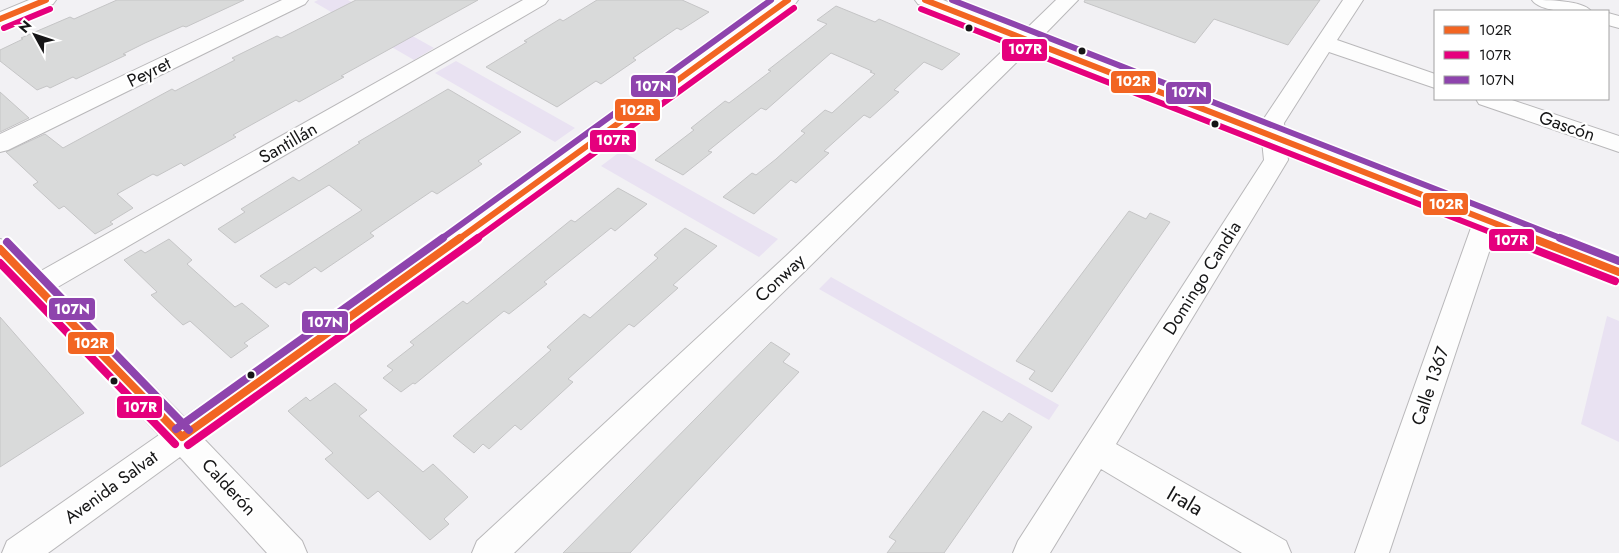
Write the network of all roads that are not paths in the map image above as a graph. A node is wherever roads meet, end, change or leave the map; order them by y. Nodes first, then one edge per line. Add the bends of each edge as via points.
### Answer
1 (46, 0) edge
2 (298, 0) edge
3 (538, 0) edge
4 (788, 0) edge
5 (925, 0) edge
6 (1068, 0) edge
7 (1353, 0) edge
8 (1542, 0) edge
9 (1577, 10) edge
10 (0, 19) edge
11 (1027, 40) junction
12 (1324, 43) junction
13 (1434, 81) edge
14 (1490, 100) edge
15 (1273, 137) junction
16 (0, 144) edge
17 (1619, 144) edge
18 (1487, 220) junction
19 (0, 249) edge
20 (1619, 272) edge
21 (37, 286) junction
22 (182, 437) junction
23 (1095, 449) junction
24 (19, 553) edge
25 (290, 553) edge
26 (488, 553) edge
27 (1030, 553) edge
28 (1274, 553) edge
29 (1372, 553) edge

1 - 10 street
2 - 16 street, Peyret
3 - 21 street, Santillán
4 - 22 street, Avenida Salvat
5 - 11 street
6 - 11 street, Conway
7 - 12 street, Domingo Candia
8 - 9 street
11 - 15 street
11 - 26 street, Conway
12 - 13 street
12 - 15 street, Domingo Candia via 1272,123
14 - 17 street, Gascón
15 - 18 street
15 - 23 street, Domingo Candia via 1276,160
18 - 20 street
18 - 29 street, Calle 1367
19 - 21 street, Calderón
21 - 22 street, Calderón
22 - 24 street, Avenida Salvat
22 - 25 street, Calderón
23 - 27 street, Domingo Candia
23 - 28 street, Irala

